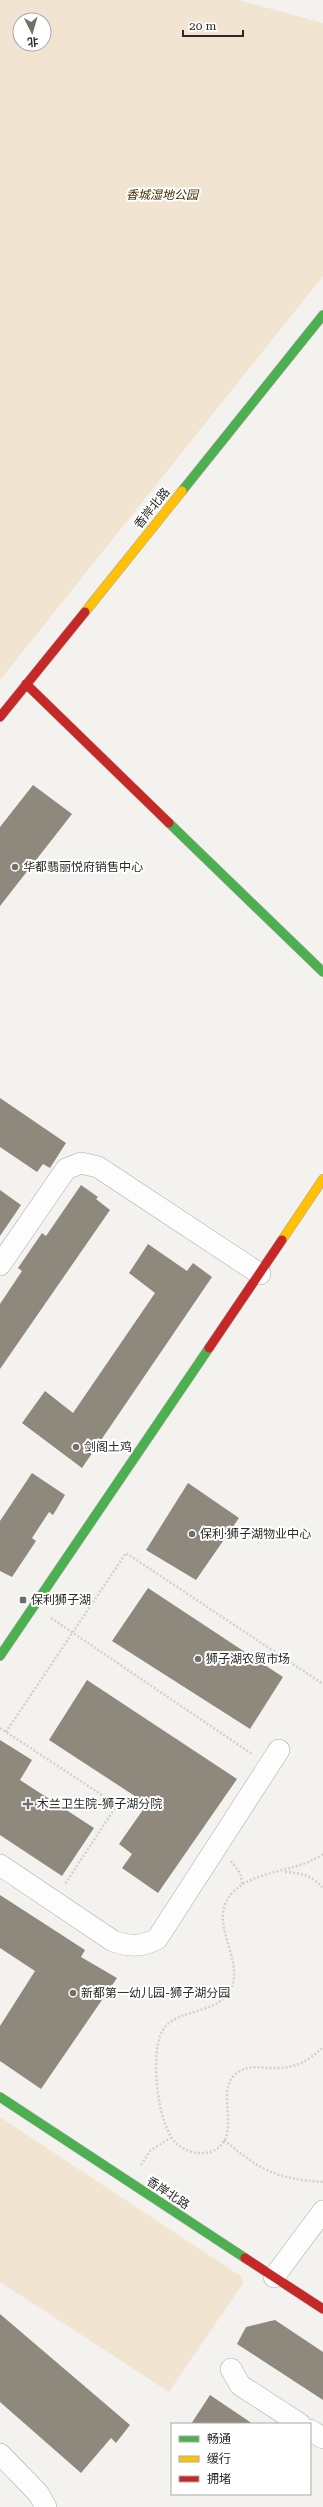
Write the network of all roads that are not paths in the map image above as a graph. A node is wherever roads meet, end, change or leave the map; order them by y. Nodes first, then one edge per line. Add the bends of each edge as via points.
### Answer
1 (323, 315) edge
2 (26, 684) junction
3 (0, 717) edge
4 (323, 972) edge
5 (323, 1179) edge
6 (0, 1265) edge
7 (260, 1274) junction
8 (0, 1656) edge
9 (274, 1758) road end
10 (0, 1866) edge
11 (0, 2097) edge
12 (323, 2211) edge
13 (274, 2277) junction
14 (323, 2309) edge
15 (231, 2369) dead end
16 (298, 2423) edge
17 (311, 2431) edge
18 (323, 2438) edge
19 (0, 2454) edge
20 (46, 2507) edge

1 - 2 street, 香岸北路
2 - 3 street, 香岸北路
2 - 4 street
5 - 7 street
6 - 7 street via 66,1169 81,1163 98,1167
7 - 8 street
9 - 10 street via 157,1939 145,1945 128,1946 113,1941
11 - 13 street, 香岸北路
12 - 13 street
13 - 14 street, 香岸北路
15 - 16 street via 240,2385
17 - 18 street
19 - 20 street via 38,2493

